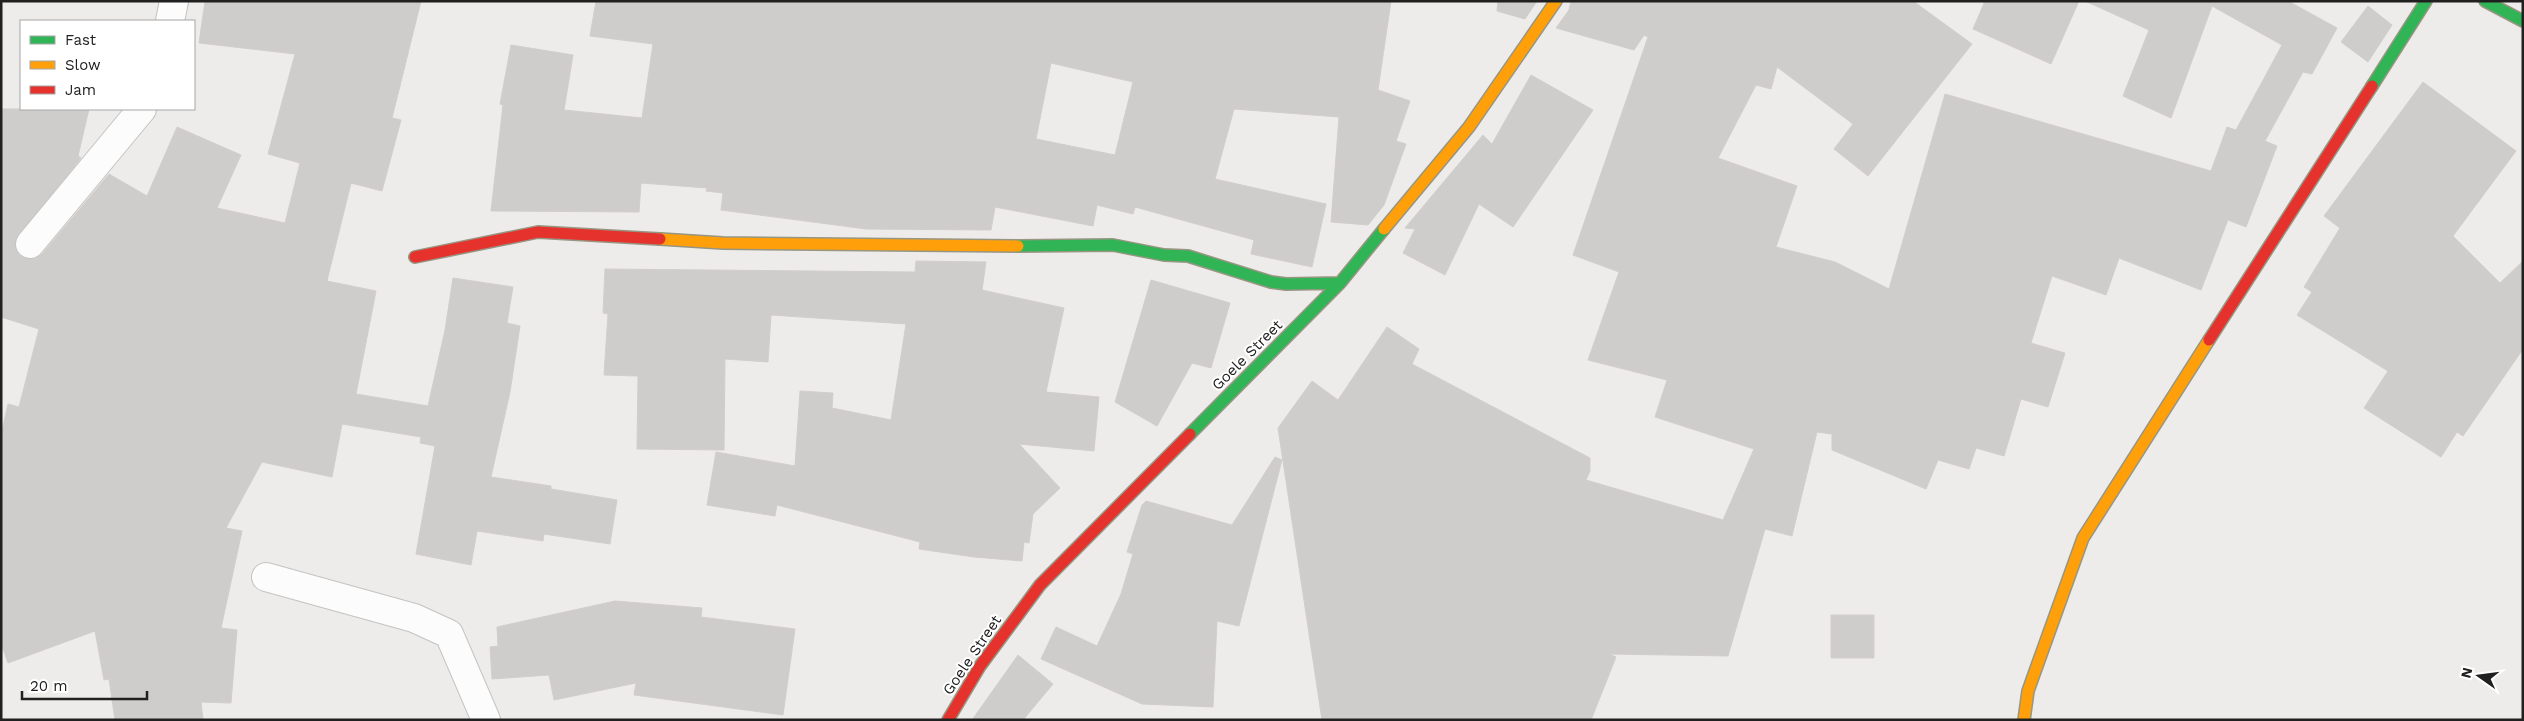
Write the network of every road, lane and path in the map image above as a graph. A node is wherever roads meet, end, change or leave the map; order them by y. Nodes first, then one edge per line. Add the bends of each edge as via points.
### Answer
1 (174, 1) edge
2 (1556, 1) edge
3 (2426, 1) edge
4 (2485, 1) edge
5 (170, 20) edge
6 (2523, 21) edge
7 (141, 110) edge
8 (30, 244) dead end
9 (415, 257) dead end
10 (1340, 283) junction
11 (266, 577) dead end
12 (486, 720) edge
13 (948, 720) edge
14 (2024, 720) edge

1 - 5 street
2 - 10 street, Goele Street via 1469,127
3 - 14 street via 2083,538 2028,691
4 - 6 street
7 - 8 street
9 - 10 street via 538,232 723,243 1113,245 1164,256 1188,256 1271,282
10 - 13 street, Goele Street via 1040,585 980,666
11 - 12 street via 414,618 449,634

